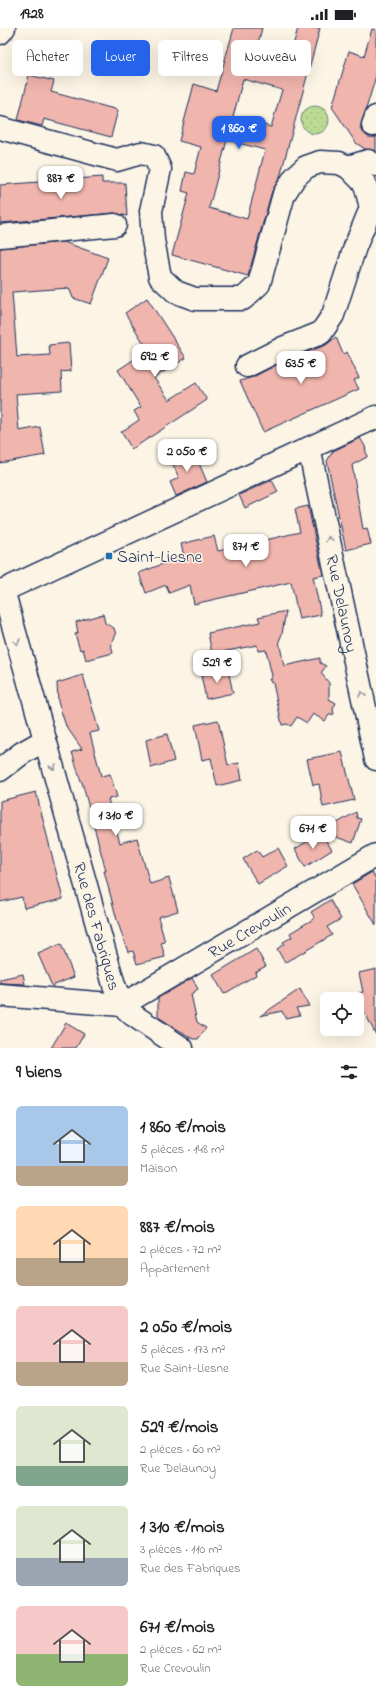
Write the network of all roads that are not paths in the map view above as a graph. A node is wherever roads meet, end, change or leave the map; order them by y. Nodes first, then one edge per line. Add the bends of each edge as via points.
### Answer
1 (4, 28) edge
2 (0, 33) edge
3 (0, 128) edge
4 (376, 166) edge
5 (348, 167) junction
6 (115, 225) dead end
7 (0, 236) edge
8 (247, 366) dead end
9 (376, 417) edge
10 (309, 448) junction
11 (1, 591) edge
12 (45, 740) junction
13 (376, 759) edge
14 (0, 770) edge
15 (376, 855) edge
16 (0, 995) edge
17 (122, 1005) junction
18 (182, 1048) edge

1 - 2 street
3 - 5 street via 117,160 141,153 154,156 160,169 151,211 160,277 176,292 195,299 243,299 259,284 284,194 295,177 306,167 320,162 339,163
4 - 5 street via 368,161
5 - 8 street via 365,184 371,208 355,247 333,315 321,333
6 - 7 street
9 - 10 street
10 - 11 street
13 -> 10 street, Rue Delaunoy
11 -> 12 street, Rue des Fabriques
12 - 14 street
12 -> 17 street, Rue des Fabriques via 114,985
15 - 17 street, Rue Crevoulin
16 - 17 street
17 - 18 street, Rue des Fabriques

